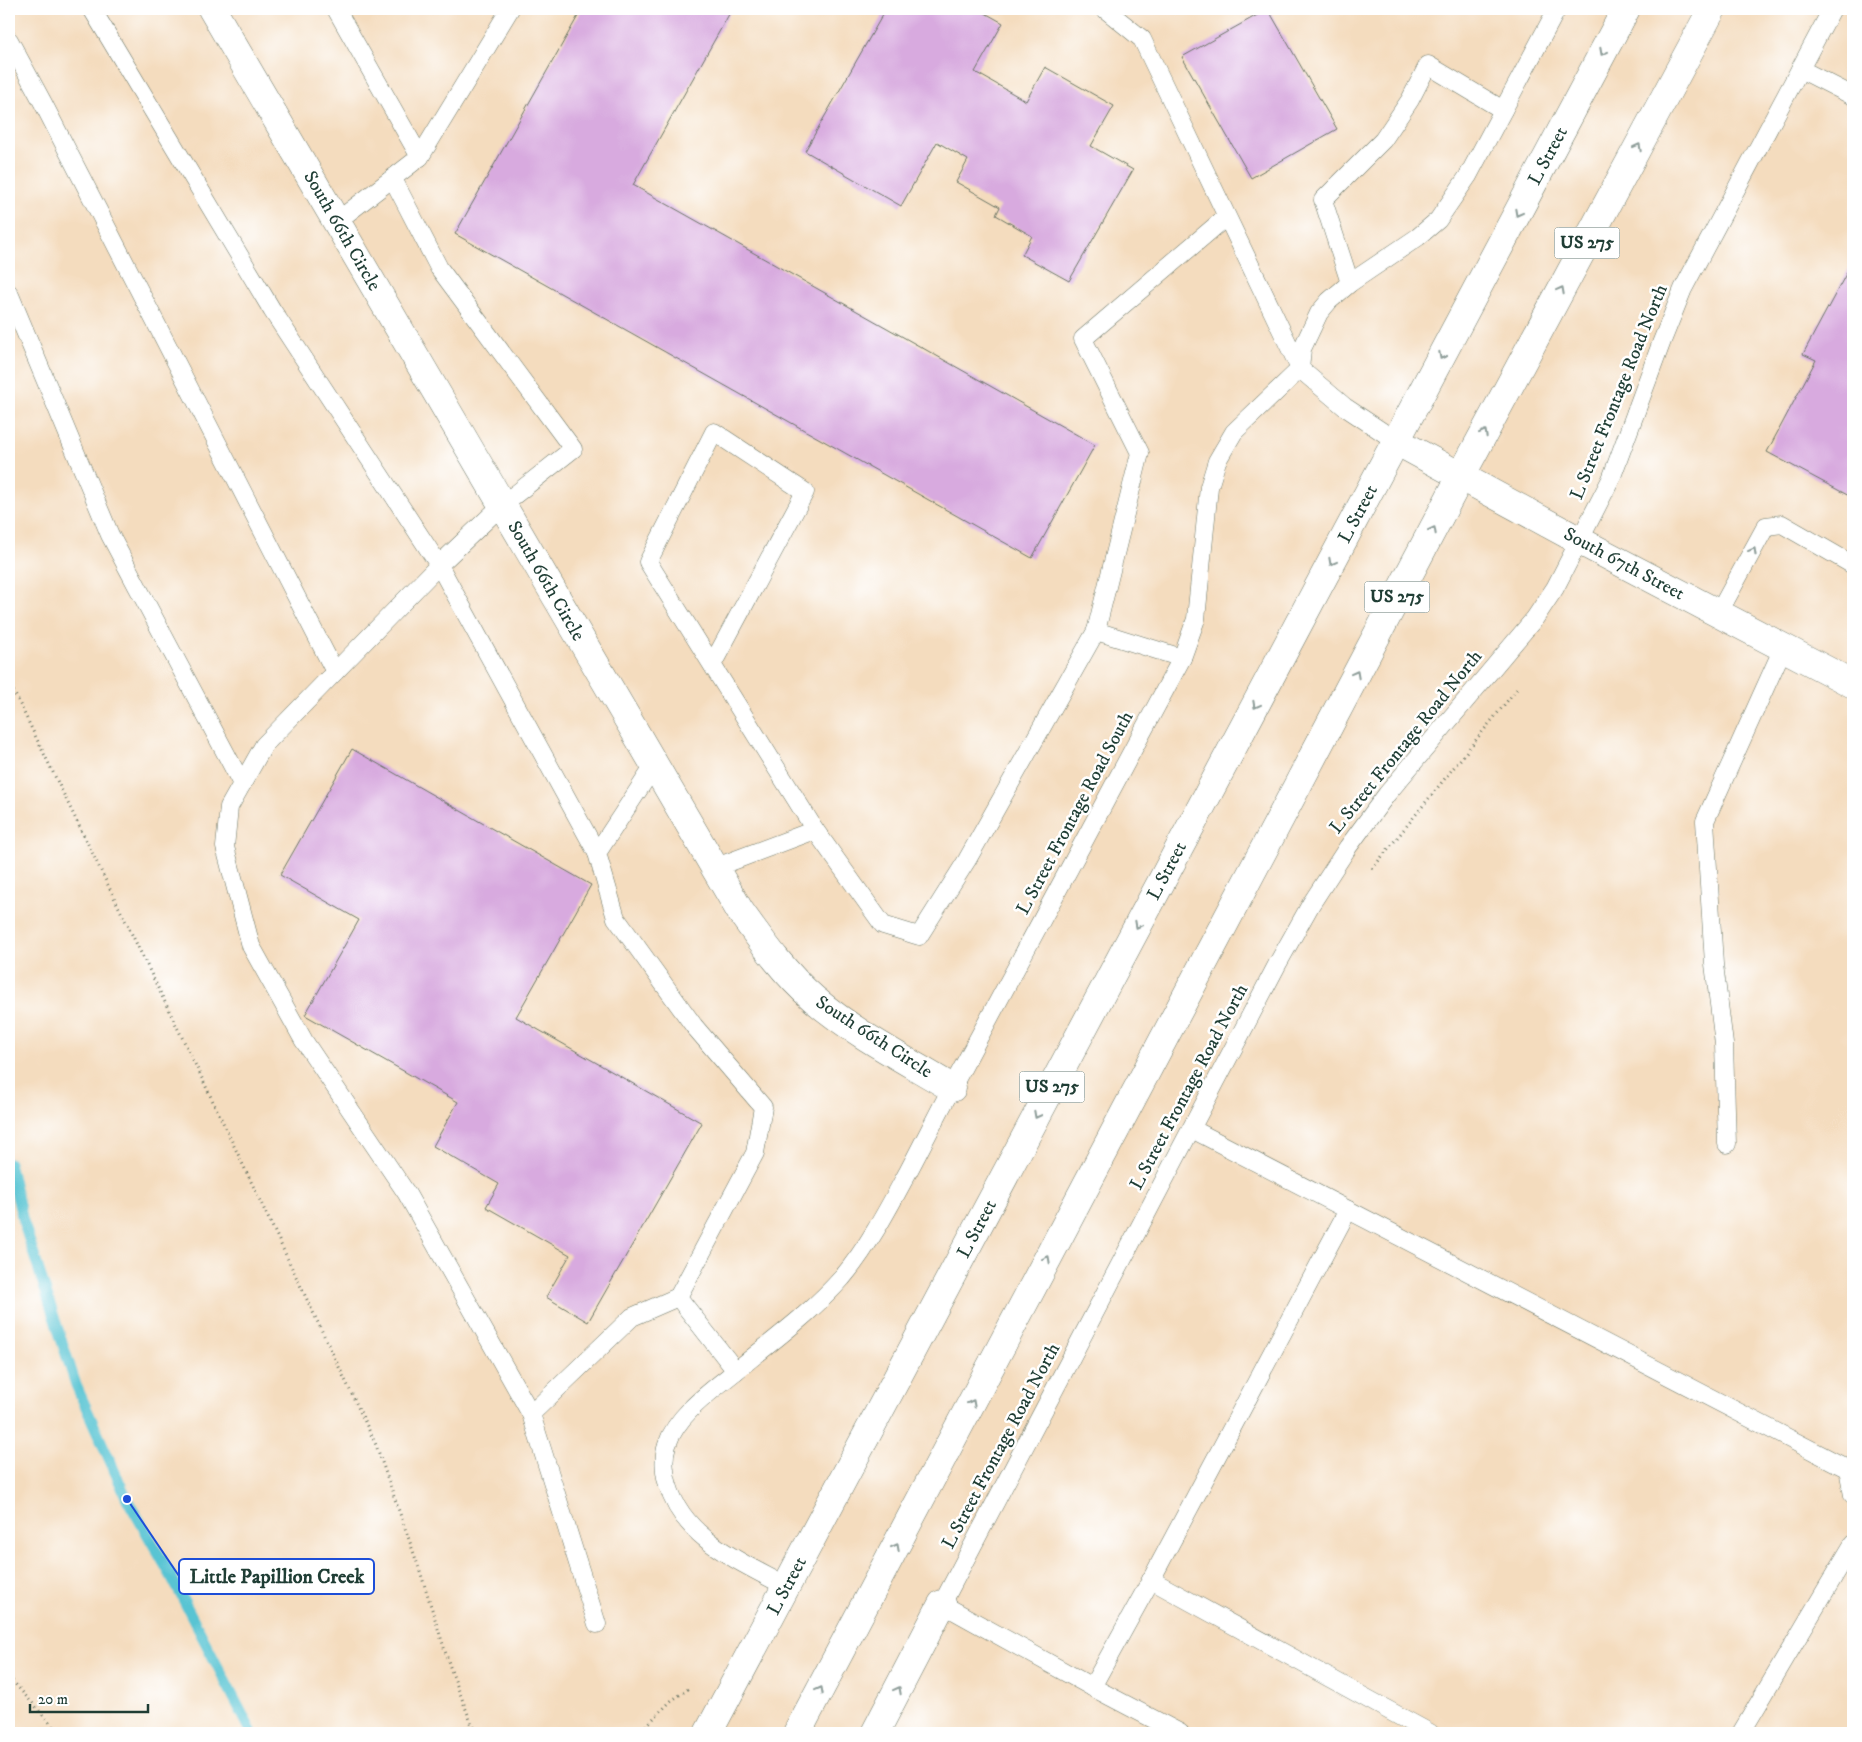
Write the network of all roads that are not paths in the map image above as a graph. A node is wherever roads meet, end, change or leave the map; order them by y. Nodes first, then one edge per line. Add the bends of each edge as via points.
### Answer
1 (92, 9) edge
2 (212, 9) edge
3 (336, 9) edge
4 (510, 9) edge
5 (1105, 9) edge
6 (1557, 9) edge
7 (1626, 9) edge
8 (1712, 9) edge
9 (1832, 9) edge
10 (9, 40) edge
11 (1800, 69) junction
12 (1853, 96) edge
13 (1503, 110) junction
14 (420, 158) junction
15 (393, 179) junction
16 (1226, 217) junction
17 (336, 222) junction
18 (1350, 283) junction
19 (9, 293) edge
20 (1300, 369) junction
21 (1396, 441) junction
22 (1461, 476) junction
23 (502, 505) junction
24 (1580, 541) junction
25 (439, 565) junction
26 (1853, 565) edge
27 (1718, 614) junction
28 (1096, 631) junction
29 (1783, 648) junction
30 (1182, 658) junction
31 (712, 665) junction
32 (335, 672) junction
33 (1853, 684) edge
34 (654, 766) junction
35 (242, 784) junction
36 (814, 830) junction
37 (597, 853) junction
38 (714, 868) junction
39 (952, 1088) junction
40 (1192, 1129) junction
41 (1727, 1144) dead end
42 (1348, 1210) junction
43 (678, 1297) junction
44 (736, 1371) junction
45 (531, 1414) junction
46 (1853, 1495) edge
47 (1853, 1544) edge
48 (1151, 1580) junction
49 (787, 1587) junction
50 (942, 1604) junction
51 (597, 1624) dead end
52 (1092, 1687) junction
53 (708, 1733) edge
54 (797, 1733) edge
55 (875, 1733) edge
56 (1180, 1733) edge
57 (1430, 1733) edge
58 (1741, 1733) edge

1 - 25 lane via 272,310
2 - 17 main road, South 66th Circle
3 - 14 lane
4 - 14 lane
5 - 16 lane via 1142,39
6 - 13 lane
7 -> 21 main road, L Street / US 275
22 -> 8 main road, US 275
9 - 11 lane, L Street Frontage Road North
10 - 32 lane
11 - 12 lane
11 - 24 lane, L Street Frontage Road North via 1683,289 1618,462
13 - 18 lane via 1468,176 1438,220
13 - 18 lane via 1428,65 1410,100 1383,140 1323,200
14 - 15 lane
15 - 17 lane
15 - 23 lane via 439,268 573,449
16 - 20 lane
16 - 28 lane via 1083,339 1140,453
17 - 23 main road, South 66th Circle
18 - 20 lane via 1319,313 1302,349
19 - 35 lane via 110,535
20 - 21 lane via 1345,407
20 - 30 lane, L Street Frontage Road South via 1234,432 1217,461 1209,487 1196,619
21 - 22 main road, South 67th Street
21 -> 49 main road, L Street / US 275
22 - 24 main road, South 67th Street
54 -> 22 main road, US 275
23 - 25 lane
23 - 34 main road, South 66th Circle
24 - 27 main road, South 67th Street
24 - 40 lane, L Street Frontage Road North via 1535,618 1387,794 1348,847 1292,938
25 - 32 lane
25 - 37 lane
27 -> 26 lane via 1766,526 1782,524
27 - 29 main road, South 67th Street
28 - 30 lane
28 - 36 lane via 968,860 919,936 883,925
29 - 33 main road, South 67th Street
29 - 41 lane via 1705,821 1714,964 1724,1044
30 - 39 lane, L Street Frontage Road South
31 - 31 lane via 648,562 714,432 805,492
31 - 36 lane
32 - 35 lane via 264,745
34 - 37 lane
34 - 38 main road, South 66th Circle
35 - 45 lane via 229,807 225,847 251,946 304,1041 407,1194
36 - 38 lane
37 - 43 lane via 616,918 694,1026 763,1107 755,1153
38 - 39 main road, South 66th Circle via 777,962 814,999 855,1029
39 - 44 lane, L Street Frontage Road South via 890,1206 842,1278 809,1311
40 - 42 lane
40 - 50 lane, L Street Frontage Road North
42 - 46 lane via 1848,1469
42 - 48 lane
43 - 44 lane
43 - 45 lane via 632,1317
44 - 49 lane, L Street Frontage Road South via 680,1419 666,1446 664,1472 671,1498 698,1533 718,1549
45 - 51 lane
47 - 58 lane
48 - 52 lane
48 - 57 lane
49 - 53 main road, L Street / US 275
50 - 52 lane
55 -> 50 main road
52 - 56 lane

